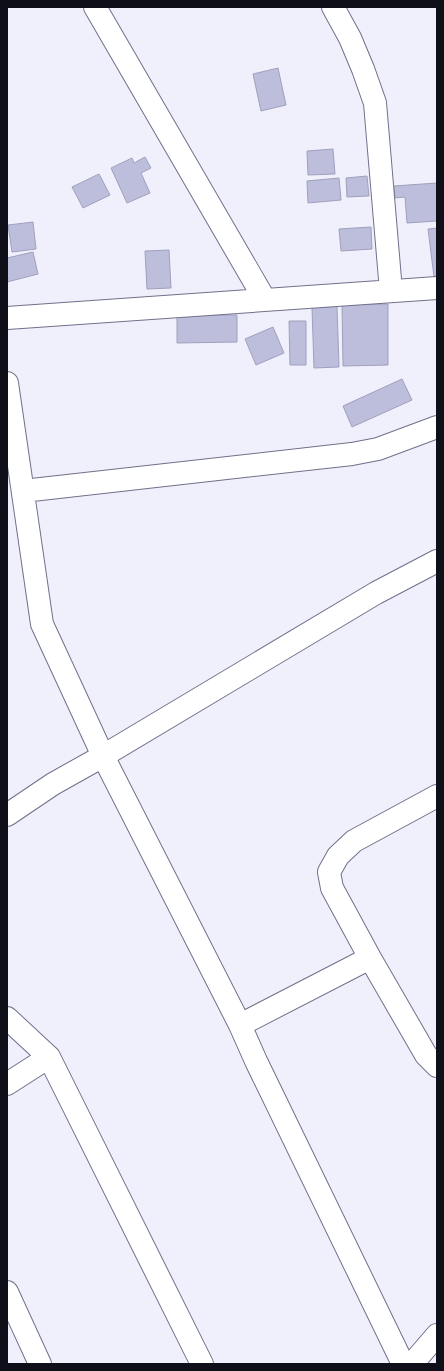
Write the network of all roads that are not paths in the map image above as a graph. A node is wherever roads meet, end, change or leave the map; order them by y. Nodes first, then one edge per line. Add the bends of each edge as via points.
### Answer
1 (95, 7) edge
2 (333, 7) edge
3 (437, 288) edge
4 (391, 291) junction
5 (265, 300) junction
6 (7, 318) edge
7 (7, 383) edge
8 (437, 427) edge
9 (23, 491) junction
10 (437, 561) edge
11 (103, 756) junction
12 (437, 796) edge
13 (7, 816) edge
14 (370, 958) junction
15 (7, 1018) edge
16 (240, 1025) junction
17 (49, 1056) junction
18 (437, 1066) edge
19 (7, 1084) edge
20 (7, 1292) edge
21 (437, 1336) edge
22 (40, 1364) edge
23 (202, 1364) edge
24 (403, 1364) edge
25 (412, 1364) edge

1 - 5 street
2 - 4 street via 363,68 375,104
3 - 4 street
4 - 5 street
5 - 6 street
7 - 9 street
8 - 9 street via 378,449 352,454
9 - 11 street via 42,624
10 - 11 street via 376,593
11 - 13 street via 53,784
11 - 16 street
12 - 14 street via 354,841 338,856 329,872 332,888
14 - 16 street
14 - 18 street via 426,1055
15 - 17 street
16 - 24 street
17 - 19 street
17 - 23 street
20 - 22 street
21 - 25 street

